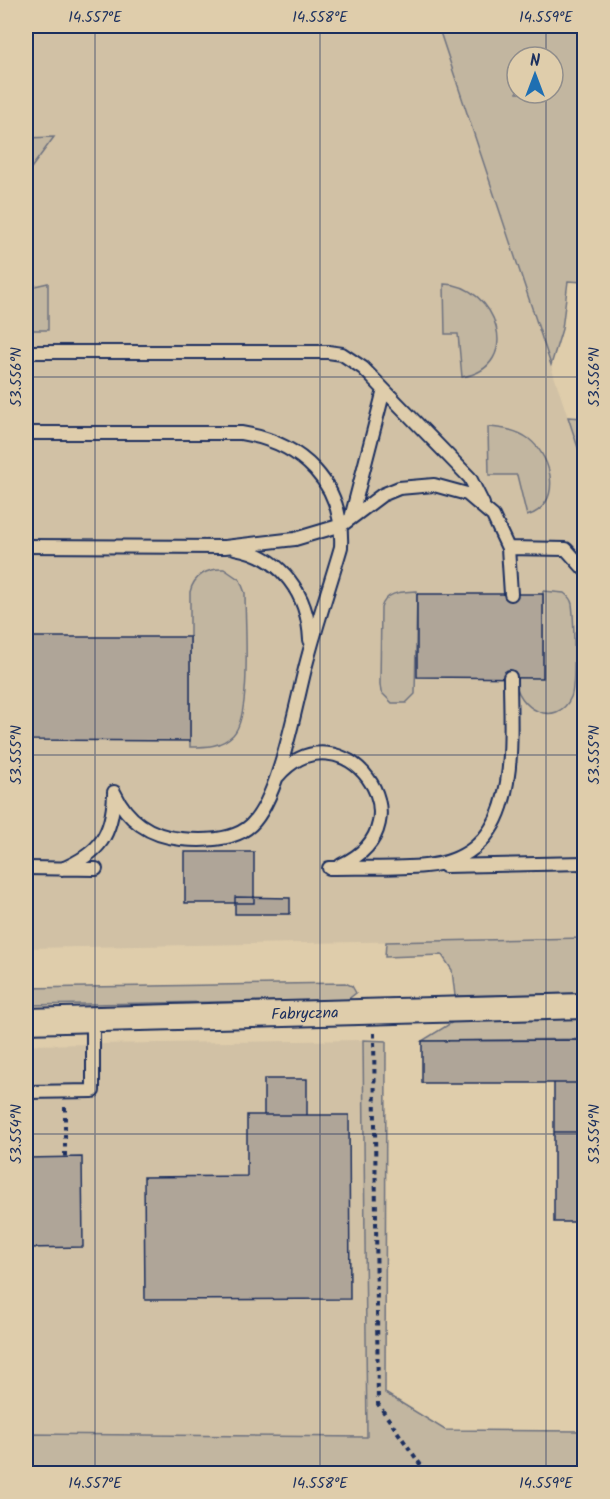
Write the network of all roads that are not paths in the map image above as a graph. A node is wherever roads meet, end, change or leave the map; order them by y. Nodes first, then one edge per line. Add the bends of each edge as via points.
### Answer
1 (26, 352) edge
2 (384, 390) junction
3 (26, 433) edge
4 (483, 505) junction
5 (346, 522) junction
6 (26, 546) edge
7 (225, 547) junction
8 (508, 548) junction
9 (585, 569) edge
10 (511, 594) dead end
11 (307, 659) junction
12 (510, 677) dead end
13 (276, 778) junction
14 (585, 863) edge
15 (426, 866) junction
16 (26, 868) edge
17 (62, 869) junction
18 (96, 869) dead end
19 (585, 1006) edge
20 (93, 1018) junction
21 (26, 1021) edge
22 (26, 1092) edge

1 - 2 lane via 328,352 353,360
2 - 4 lane via 470,478
2 - 5 lane
3 - 5 lane via 259,436 296,451 310,464
4 - 5 lane via 452,488 417,485 382,495
4 - 8 lane via 493,516
5 - 7 lane via 295,539
5 - 11 lane
6 - 7 lane
7 - 11 lane via 259,556 287,576 305,607 310,633
8 - 9 lane via 566,549
8 - 10 lane
11 - 13 lane
12 - 15 lane via 510,764 504,805 489,830 466,853
13 - 15 lane via 296,760 322,754 348,759 369,776 380,801 380,814 375,834 364,851 354,860 328,868
13 - 17 lane via 264,808 249,827 214,839 165,837 146,830 120,806 114,792 112,822 100,844 79,862
14 - 15 lane
16 - 17 lane
17 - 18 lane
19 - 20 street, Fabryczna
20 - 21 street, Fabryczna
20 - 22 lane via 93,1091

